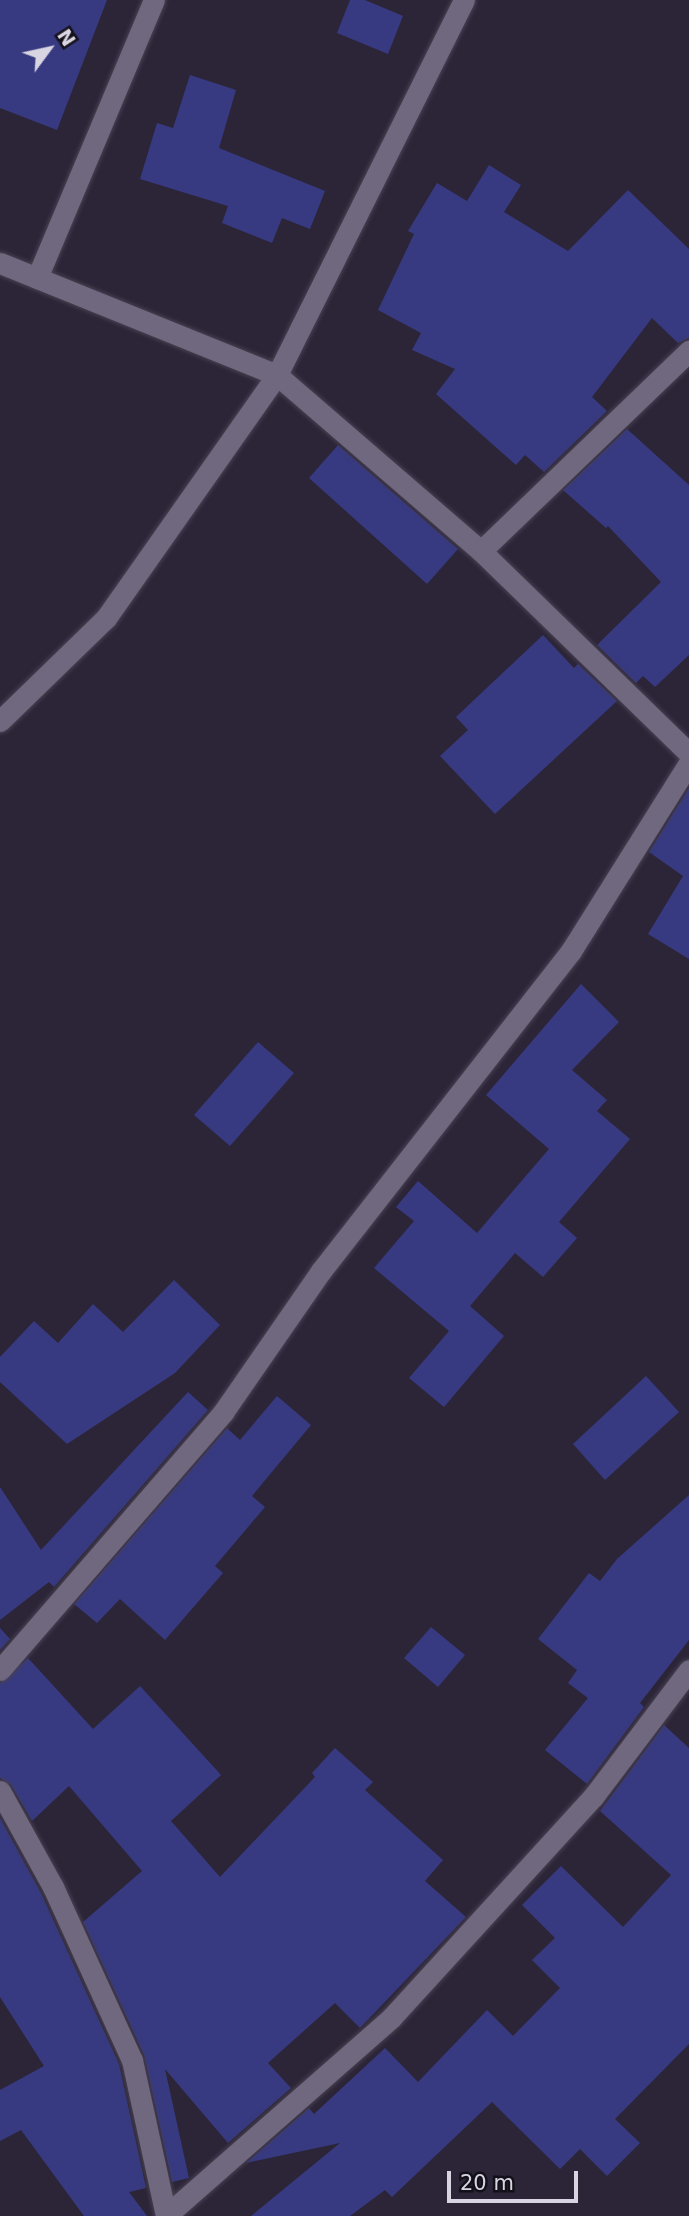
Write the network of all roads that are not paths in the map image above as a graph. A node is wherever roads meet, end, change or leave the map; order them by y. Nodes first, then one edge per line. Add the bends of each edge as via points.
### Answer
1 (154, 0) edge
2 (464, 0) edge
3 (0, 263) edge
4 (37, 278) junction
5 (689, 351) edge
6 (277, 376) junction
7 (481, 551) junction
8 (0, 721) edge
9 (689, 753) edge
10 (689, 763) edge
11 (0, 1670) edge
12 (689, 1670) edge
13 (0, 1791) edge
14 (167, 2215) edge

1 - 4 street
2 - 6 street
3 - 4 street
4 - 6 street
5 - 7 street
6 - 7 street
6 - 8 street via 106,618
7 - 9 street
10 - 11 street via 571,951 321,1271 224,1411
12 - 14 street via 593,1797 392,2017
13 - 14 street via 53,1886 132,2060

